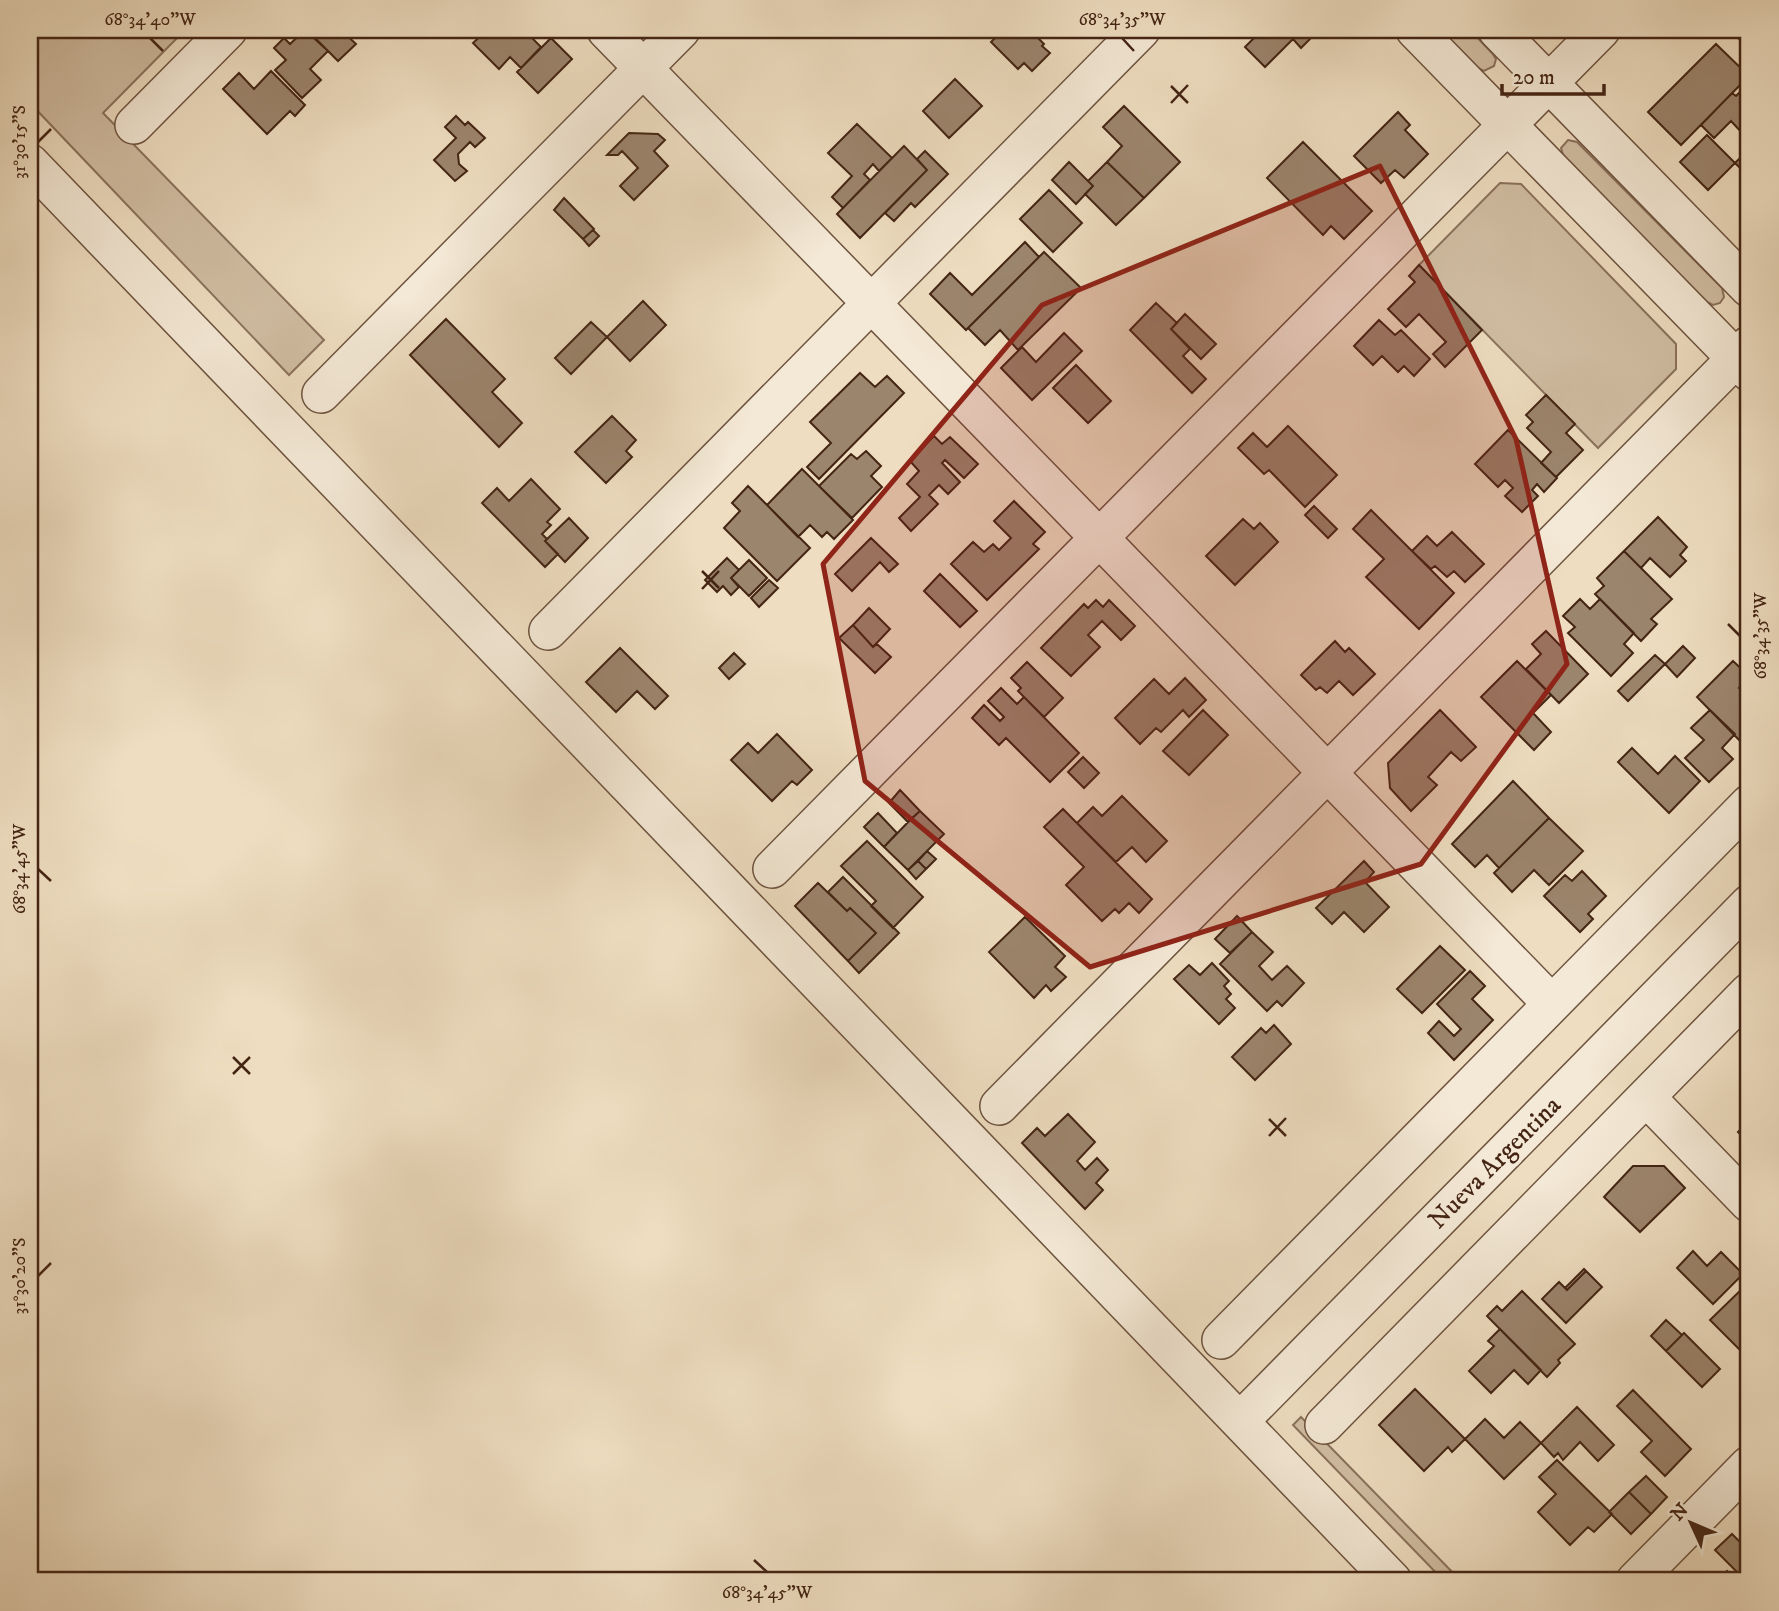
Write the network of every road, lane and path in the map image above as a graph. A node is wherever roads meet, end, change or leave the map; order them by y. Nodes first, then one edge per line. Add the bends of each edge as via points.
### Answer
1 (228, 30) edge
2 (606, 30) edge
3 (681, 30) edge
4 (1141, 30) edge
5 (1415, 30) edge
6 (1497, 30) edge
7 (1601, 30) edge
8 (643, 68) junction
9 (1549, 82) junction
10 (1507, 124) junction
11 (134, 125) dead end
12 (30, 163) edge
13 (1749, 288) edge
14 (871, 303) junction
15 (1745, 359) edge
16 (321, 394) dead end
17 (1099, 538) junction
18 (548, 631) dead end
19 (1328, 773) junction
20 (1749, 804) edge
21 (772, 869) dead end
22 (1749, 904) edge
23 (1749, 992) edge
24 (1552, 1004) junction
25 (1646, 1097) junction
26 (999, 1106) dead end
27 (1749, 1203) edge
28 (1221, 1340) dead end
29 (1240, 1422) junction
30 (1324, 1425) dead end
31 (1749, 1465) edge
32 (1393, 1581) edge
33 (1635, 1581) edge

1 - 11 street
2 - 8 street
3 - 8 street
4 - 14 street
5 - 10 street
6 - 9 street
7 - 9 street
8 - 14 street
8 - 16 street
9 - 10 street
9 - 13 street
10 - 15 street
10 - 17 street
12 - 29 street
14 - 17 street
14 - 18 street
15 - 19 street
17 - 19 street
17 - 21 street
19 - 24 street
19 - 26 street
20 - 24 street
22 - 29 street, Nueva Argentina
23 - 25 street
24 - 28 street
25 - 27 street
25 - 30 street
29 - 32 street
31 - 33 street

